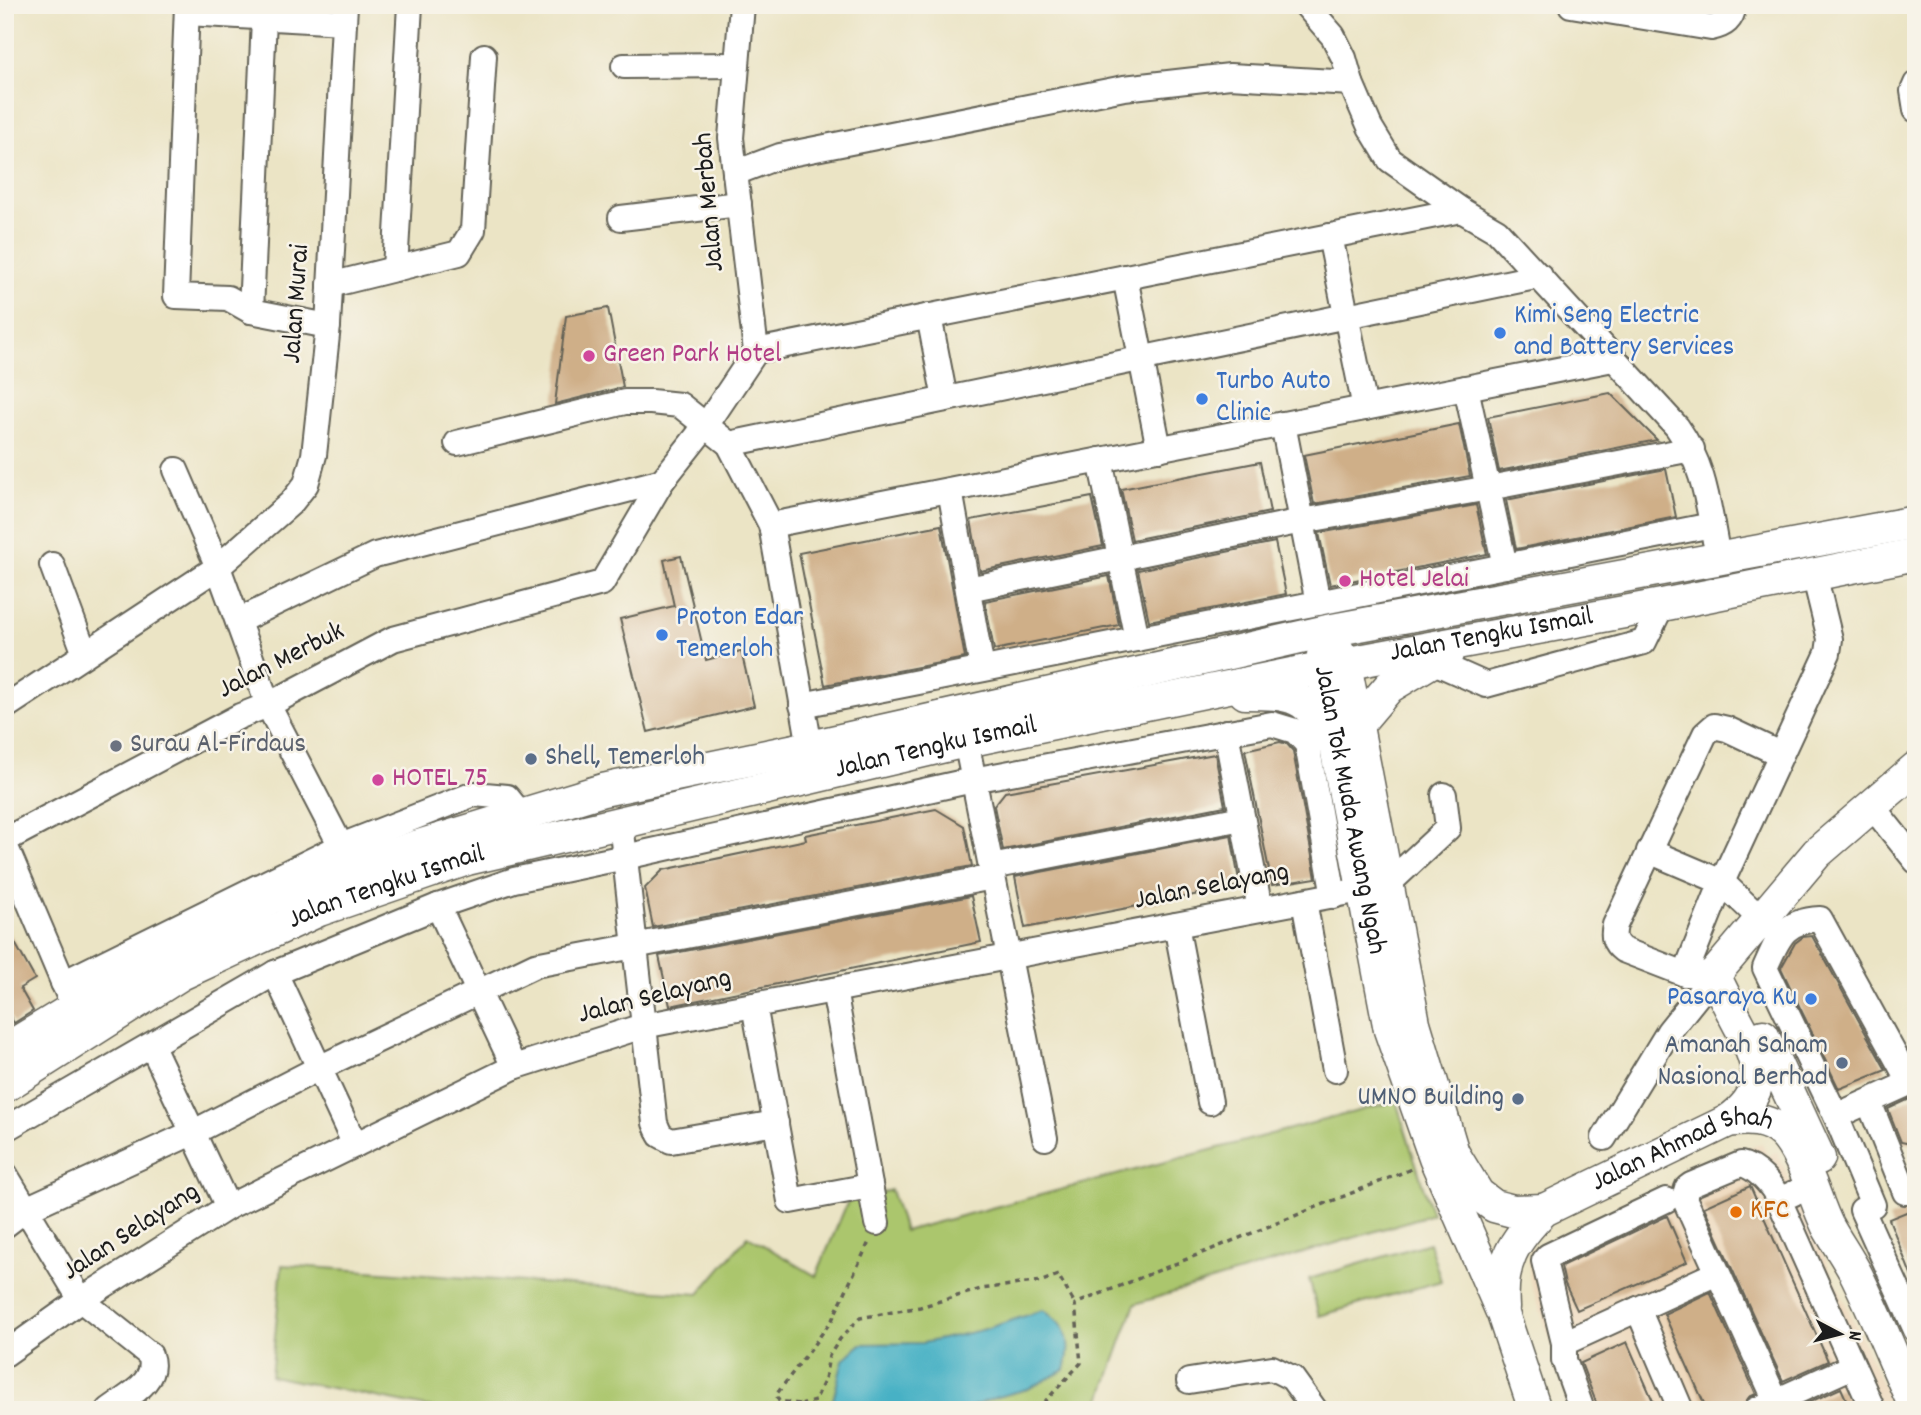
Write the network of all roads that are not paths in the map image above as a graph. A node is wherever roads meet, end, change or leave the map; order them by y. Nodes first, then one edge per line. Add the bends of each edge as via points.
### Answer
1 (410, 5) edge
2 (742, 5) edge
3 (1306, 5) edge
4 (1571, 5) edge
5 (1734, 5) edge
6 (187, 9) edge
7 (344, 14) edge
8 (264, 18) junction
9 (484, 56) dead end
10 (737, 65) junction
11 (624, 66) dead end
12 (1351, 83) junction
13 (1916, 83) edge
14 (1916, 110) edge
15 (735, 173) junction
16 (739, 204) junction
17 (1461, 209) junction
18 (621, 218) dead end
19 (1330, 236) junction
20 (395, 269) junction
21 (1540, 276) junction
22 (1125, 277) junction
23 (330, 285) junction
24 (251, 311) junction
25 (929, 316) junction
26 (1346, 316) junction
27 (328, 326) junction
28 (757, 351) junction
29 (1141, 358) junction
30 (1613, 359) junction
31 (1466, 388) junction
32 (945, 399) junction
33 (1365, 408) junction
34 (707, 424) junction
35 (1283, 424) junction
36 (457, 443) dead end
37 (729, 444) junction
38 (1158, 449) junction
39 (1692, 449) junction
40 (1100, 460) junction
41 (176, 470) dead end
42 (662, 481) junction
43 (1489, 488) junction
44 (950, 490) junction
45 (1910, 520) edge
46 (1302, 521) junction
47 (1712, 525) junction
48 (771, 526) junction
49 (1916, 554) edge
50 (1120, 559) junction
51 (1718, 559) junction
52 (52, 565) dead end
53 (1506, 566) junction
54 (218, 567) junction
55 (1814, 575) junction
56 (968, 589) junction
57 (1508, 598) junction
58 (1662, 605) junction
59 (1322, 617) junction
60 (1581, 620) junction
61 (238, 621) junction
62 (1137, 639) junction
63 (1483, 639) junction
64 (85, 654) junction
65 (1432, 661) junction
66 (1333, 666) junction
67 (982, 669) junction
68 (1108, 678) junction
69 (1192, 693) junction
70 (268, 705) junction
71 (802, 705) junction
72 (5, 708) edge
73 (1116, 710) junction
74 (1356, 726) junction
75 (1226, 732) junction
76 (966, 741) junction
77 (810, 747) junction
78 (1780, 754) junction
79 (1340, 762) junction
80 (1916, 768) edge
81 (973, 780) junction
82 (1444, 795) dead end
83 (1871, 805) junction
84 (520, 813) junction
85 (1242, 818) junction
86 (621, 823) junction
87 (5, 840) edge
88 (5, 845) edge
89 (341, 846) junction
90 (1649, 851) junction
91 (625, 858) junction
92 (1916, 861) edge
93 (992, 872) junction
94 (1722, 883) junction
95 (1361, 890) junction
96 (1304, 901) junction
97 (438, 906) junction
98 (1260, 909) junction
99 (1176, 925) junction
100 (1770, 928) junction
101 (634, 945) junction
102 (1009, 957) junction
103 (1709, 970) junction
104 (275, 973) junction
105 (834, 990) junction
106 (479, 992) junction
107 (69, 994) junction
108 (754, 1005) junction
109 (643, 1026) junction
110 (152, 1046) junction
111 (5, 1050) edge
112 (514, 1067) junction
113 (319, 1068) junction
114 (1335, 1070) dead end
115 (1913, 1082) edge
116 (5, 1086) edge
117 (1210, 1102) dead end
118 (1868, 1102) junction
119 (1836, 1116) junction
120 (1728, 1121) junction
121 (776, 1123) junction
122 (5, 1129) edge
123 (194, 1132) junction
124 (1045, 1138) dead end
125 (1604, 1138) dead end
126 (355, 1145) junction
127 (5, 1174) edge
128 (1810, 1185) junction
129 (870, 1186) junction
130 (1910, 1189) edge
131 (1667, 1200) dead end
132 (1779, 1200) junction
133 (228, 1207) junction
134 (26, 1209) junction
135 (1544, 1210) junction
136 (1860, 1211) junction
137 (877, 1223) road end
138 (5, 1225) edge
139 (1717, 1273) junction
140 (1856, 1275) junction
141 (81, 1300) junction
142 (1638, 1309) junction
143 (1503, 1314) junction
144 (1916, 1331) edge
145 (1564, 1343) junction
146 (5, 1354) edge
147 (1853, 1366) junction
148 (1189, 1381) dead end
149 (1771, 1407) edge
150 (1529, 1408) edge
151 (1916, 1409) edge
152 (108, 1410) edge
153 (1315, 1410) edge
154 (1582, 1410) edge
155 (1681, 1410) edge
156 (1873, 1410) edge

1 - 20 street
2 - 10 street, Jalan Merbah
3 - 12 street via 1333,36
4 - 5 street via 1711,28 1723,26
6 - 8 street
6 - 24 street via 176,296 228,298
7 - 8 street
7 - 23 street, Jalan Murai
8 - 24 street
9 - 20 street via 473,230 459,253
10 - 11 street
10 - 15 street, Jalan Merbah via 731,138
12 - 15 street via 1230,76 1124,88 780,156
12 - 17 street via 1390,160
13 - 14 street
15 - 16 street, Jalan Merbah
16 - 18 street
16 - 28 street, Jalan Merbah
17 - 19 street
17 - 21 street via 1497,231
19 - 22 street
19 - 26 street
20 - 23 street
21 - 26 street
21 - 30 street
22 - 25 street
22 - 29 street
23 - 27 street, Jalan Murai
24 - 27 street
25 - 28 street
25 - 32 street
26 - 29 street
26 - 33 street
27 - 54 street, Jalan Murai via 314,455 306,484 291,503
28 - 34 street
29 - 32 street
29 - 38 street
30 - 31 street
30 - 39 street
31 - 33 street
31 - 43 street
32 - 37 street
33 - 35 street
34 - 36 street via 680,405 625,402
34 - 37 street
34 - 42 street
35 - 38 street
35 - 46 street
37 - 48 street
38 - 40 street
39 - 43 street
39 - 47 street
40 - 44 street
40 - 50 street
41 - 54 street
42 - 61 street via 375,555
42 - 70 street, Jalan Merbuk via 602,583 393,639
43 - 46 street
43 - 53 street
44 - 48 street
44 - 56 street
45 - 51 main road, Jalan Tengku Ismail
46 - 50 street
46 - 59 street
47 - 51 street
47 - 53 street, Jalan Tengku Ismail
48 - 71 street
49 - 55 main road, Jalan Tengku Ismail
50 - 56 street
50 - 62 street
51 - 57 main road, Jalan Tengku Ismail
52 - 64 street
53 - 59 street, Jalan Tengku Ismail
54 - 61 street
54 - 64 street, Jalan Murai
55 - 58 main road, Jalan Tengku Ismail
55 - 78 street via 1830,639 1828,653
56 - 67 street
57 - 59 main road, Jalan Tengku Ismail
57 - 60 main road via 1513,613 1521,619
58 - 60 main road, Jalan Tengku Ismail
58 - 65 street via 1644,642 1486,684
59 - 62 street, Jalan Tengku Ismail
59 - 66 main road, Jalan Tok Muda Awang Ngah
59 - 68 main road, Jalan Tengku Ismail
60 - 63 main road, Jalan Tengku Ismail
61 - 70 street
62 - 67 street, Jalan Tengku Ismail
63 - 65 main road
63 - 66 main road, Jalan Tengku Ismail
64 - 72 street, Jalan Murai
65 - 74 main road via 1389,687
66 - 69 main road, Jalan Tengku Ismail
66 - 74 main road, Jalan Tok Muda Awang Ngah
66 - 79 main road, Jalan Tok Muda Awang Ngah
67 - 71 street, Jalan Tengku Ismail
68 - 73 main road
68 - 77 main road, Jalan Tengku Ismail
69 - 73 main road, Jalan Tengku Ismail
69 - 79 main road via 1276,693 1308,705 1320,718
70 - 87 street, Jalan Merbuk
70 - 89 street
71 - 77 street
73 - 76 main road, Jalan Tengku Ismail
74 - 95 main road, Jalan Tok Muda Awang Ngah
75 - 81 street, Jalan Tengku Ismail
75 - 85 street
75 - 95 street, Jalan Tengku Ismail via 1272,723 1295,731 1307,744
76 - 81 street
76 - 86 main road, Jalan Tengku Ismail
77 - 84 main road, Jalan Tengku Ismail via 603,790
78 - 90 street via 1714,726 1705,734
78 - 94 street
79 - 95 main road, Jalan Tok Muda Awang Ngah
80 - 83 main road
81 - 91 street, Jalan Tengku Ismail
81 - 93 street
82 - 95 street via 1448,828
83 - 92 street
83 - 100 main road via 1817,853
84 - 89 street via 507,797 474,794
84 - 107 main road, Jalan Tengku Ismail via 270,898 161,955
85 - 93 street
85 - 98 street
86 - 91 street
86 - 116 main road, Jalan Tengku Ismail via 467,859 319,910 181,975
88 - 107 street
89 - 107 street
90 - 94 street
90 - 103 street via 1612,935 1616,944 1623,950
91 - 97 street, Jalan Tengku Ismail via 514,880
91 - 101 street
93 - 101 street via 781,919
93 - 102 street
94 - 100 street
94 - 103 street
95 - 96 street, Jalan Selayang
95 - 135 main road, Jalan Tok Muda Awang Ngah via 1414,1023 1453,1153 1478,1194 1493,1206
95 - 143 main road, Jalan Tok Muda Awang Ngah via 1390,1030 1435,1158
96 - 98 street, Jalan Selayang
96 - 114 street
97 - 104 street, Jalan Tengku Ismail
97 - 106 street
98 - 99 street, Jalan Selayang
99 - 102 street, Jalan Selayang
99 - 117 street
100 - 103 main road
100 - 115 street via 1820,919
100 - 119 street via 1765,968
101 - 106 street via 535,965
101 - 109 street
102 - 105 street, Jalan Selayang
102 - 124 street
103 - 120 main road via 1758,1070 1752,1099
103 - 125 street
103 - 136 main road, Jalan Ahmad Shah
104 - 110 street, Jalan Tengku Ismail
104 - 113 street
105 - 108 street, Jalan Selayang
105 - 129 street
106 - 112 street
106 - 113 street
107 - 111 main road, Jalan Tengku Ismail
108 - 109 street, Jalan Selayang
108 - 121 street
109 - 112 street, Jalan Selayang
109 - 121 street via 660,1135 671,1142
110 - 122 street, Jalan Tengku Ismail
110 - 123 street
112 - 126 street, Jalan Selayang
113 - 123 street
113 - 126 street
115 - 118 street
118 - 119 street
118 - 130 street
119 - 136 street
120 - 128 main road, Jalan Ahmad Shah via 1744,1118 1774,1126 1786,1135
120 - 135 main road, Jalan Ahmad Shah
121 - 129 street via 790,1200
123 - 133 street
123 - 134 street
126 - 133 street, Jalan Selayang
127 - 134 street
128 - 132 street
128 - 140 main road, Jalan Ahmad Shah
129 - 137 street
130 - 136 street
131 - 145 street via 1545,1258 1543,1266
132 - 139 street via 1772,1187 1744,1164 1690,1185 1686,1203
132 - 147 street
133 - 141 street, Jalan Selayang
134 - 138 street
134 - 141 street
135 - 143 main road, Jalan Ahmad Shah via 1522,1232 1509,1256 1501,1287
136 - 140 main road, Jalan Ahmad Shah
136 - 144 street
139 - 142 street
139 - 149 street
140 - 151 main road, Jalan Ahmad Shah
141 - 146 street, Jalan Selayang
141 - 152 street via 153,1361 148,1381
142 - 145 street
142 - 155 street
143 - 150 main road, Jalan Tok Muda Awang Ngah
145 - 154 street via 1564,1360
147 - 149 street
147 - 156 street
148 - 153 street via 1272,1368 1292,1378

